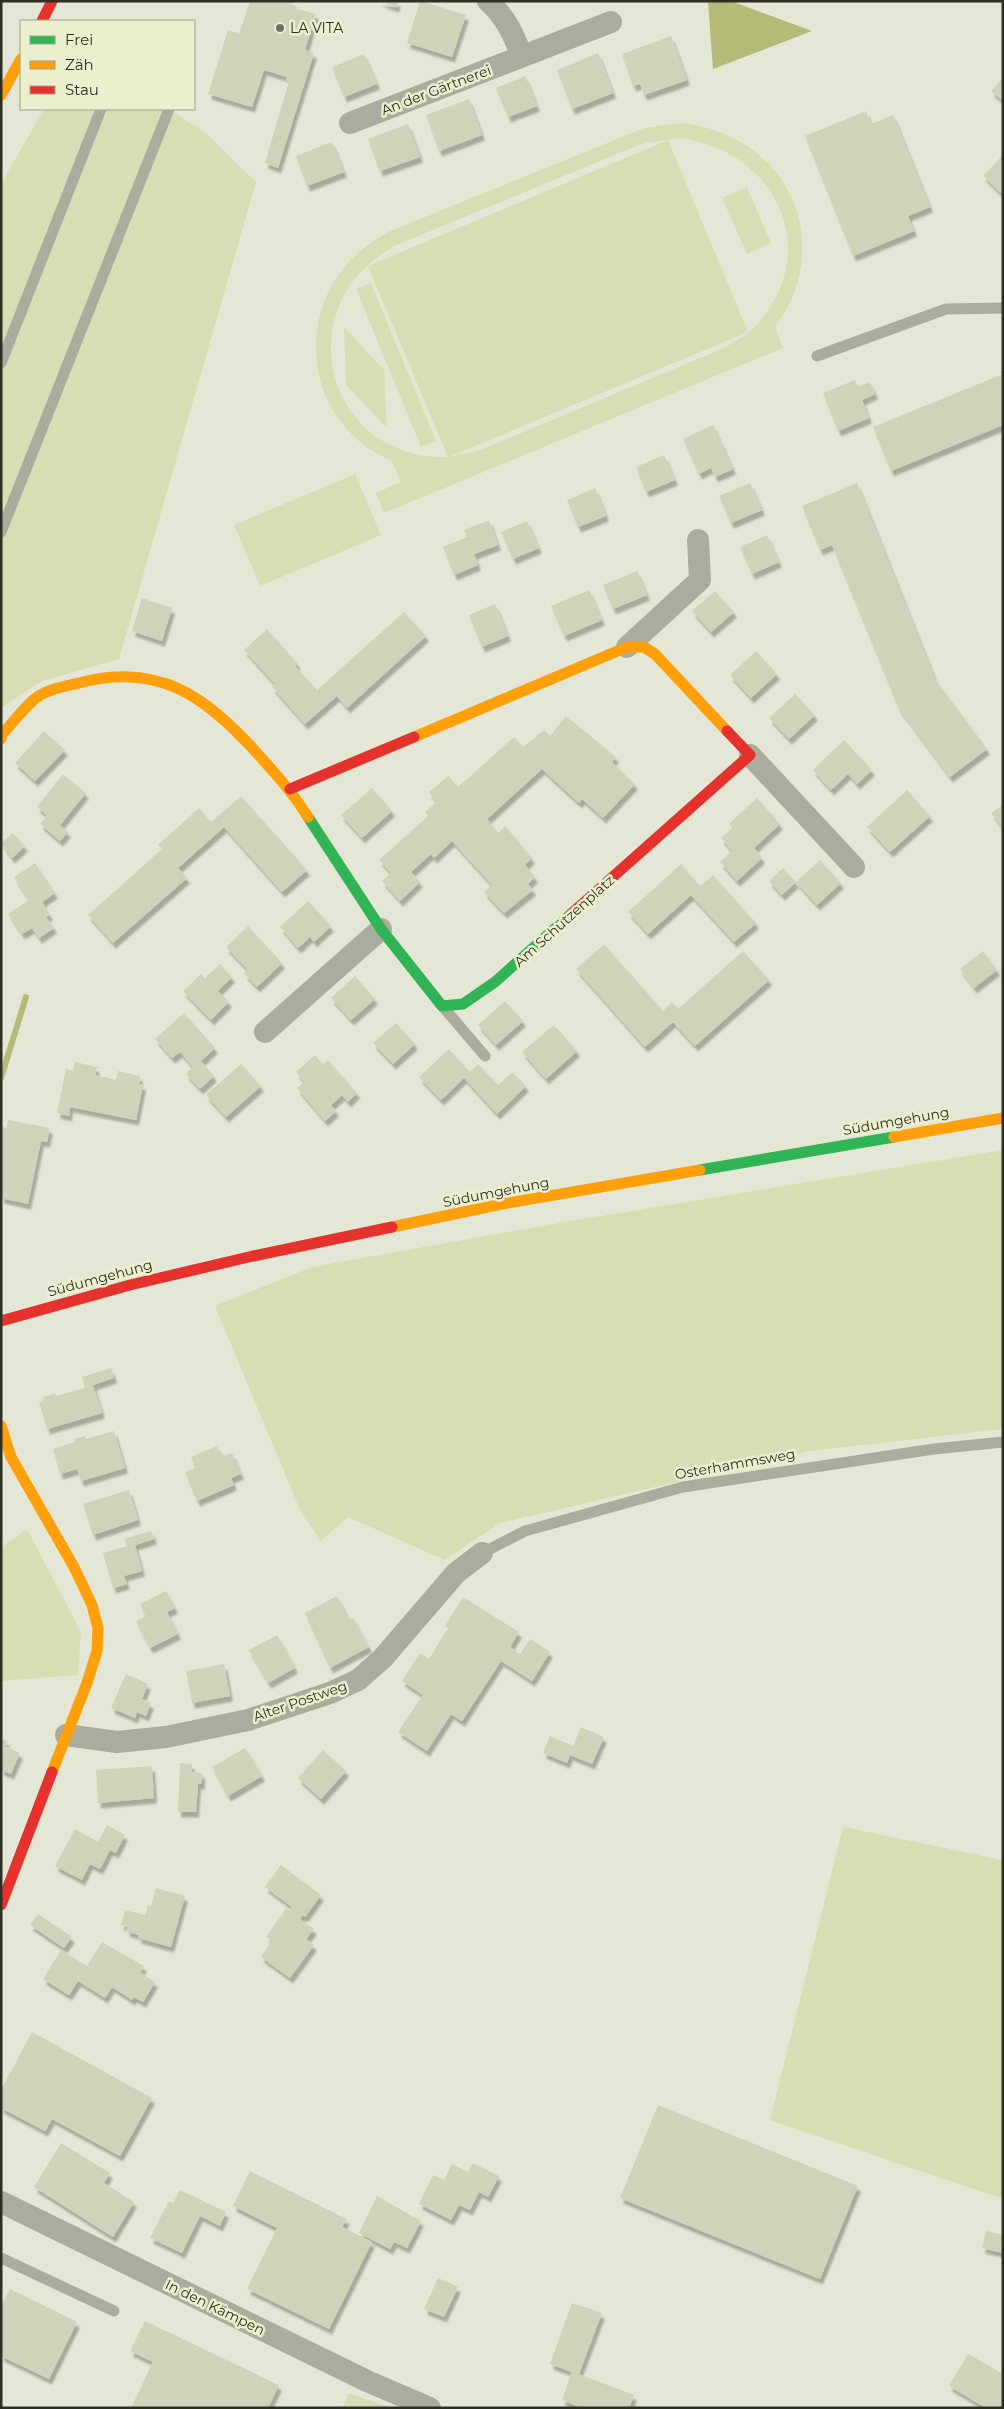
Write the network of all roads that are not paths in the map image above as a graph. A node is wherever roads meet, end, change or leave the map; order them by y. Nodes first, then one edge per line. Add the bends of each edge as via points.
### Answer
1 (488, 1) edge
2 (611, 22) dead end
3 (522, 56) junction
4 (20, 60) edge
5 (1, 95) edge
6 (101, 110) edge
7 (170, 110) edge
8 (350, 123) dead end
9 (1003, 308) edge
10 (817, 356) dead end
11 (1, 363) edge
12 (1, 532) edge
13 (698, 540) dead end
14 (627, 647) junction
15 (1, 739) edge
16 (750, 755) junction
17 (290, 789) junction
18 (854, 867) dead end
19 (381, 928) junction
20 (442, 1006) junction
21 (264, 1032) dead end
22 (485, 1056) dead end
23 (1003, 1118) edge
24 (1, 1321) edge
25 (1, 1426) edge
26 (1003, 1442) edge
27 (482, 1553) joint
28 (66, 1735) junction
29 (1, 1905) edge
30 (1, 2202) edge
31 (1, 2258) edge
32 (114, 2311) dead end
33 (430, 2408) edge

1 - 3 street via 511,28
2 - 3 street, An der Gärtnerei
3 - 8 street, An der Gärtnerei
4 - 5 street
6 - 11 lane
7 - 12 lane
9 - 10 lane via 946,309
13 - 14 street via 700,580
14 - 16 street via 644,647 655,654
14 - 17 street
15 - 17 street via 36,698 55,689 108,676 145,678 200,699 228,721
16 - 18 street
16 - 20 street, Am Schützenplatz via 495,982 463,1004
17 - 19 street
19 - 20 street
19 - 21 street
20 - 22 lane
23 - 24 street, Südumgehung via 502,1204 244,1258
25 - 28 street via 11,1457 74,1567 92,1605 98,1628 97,1651 88,1683
26 - 27 lane, Osterhammsweg via 683,1487 525,1532
27 - 28 street, Alter Postweg via 456,1573 382,1659 358,1680 330,1693 248,1720 166,1738 117,1742
28 - 29 street
30 - 33 street, In den Kämpen via 367,2381
31 - 32 lane

